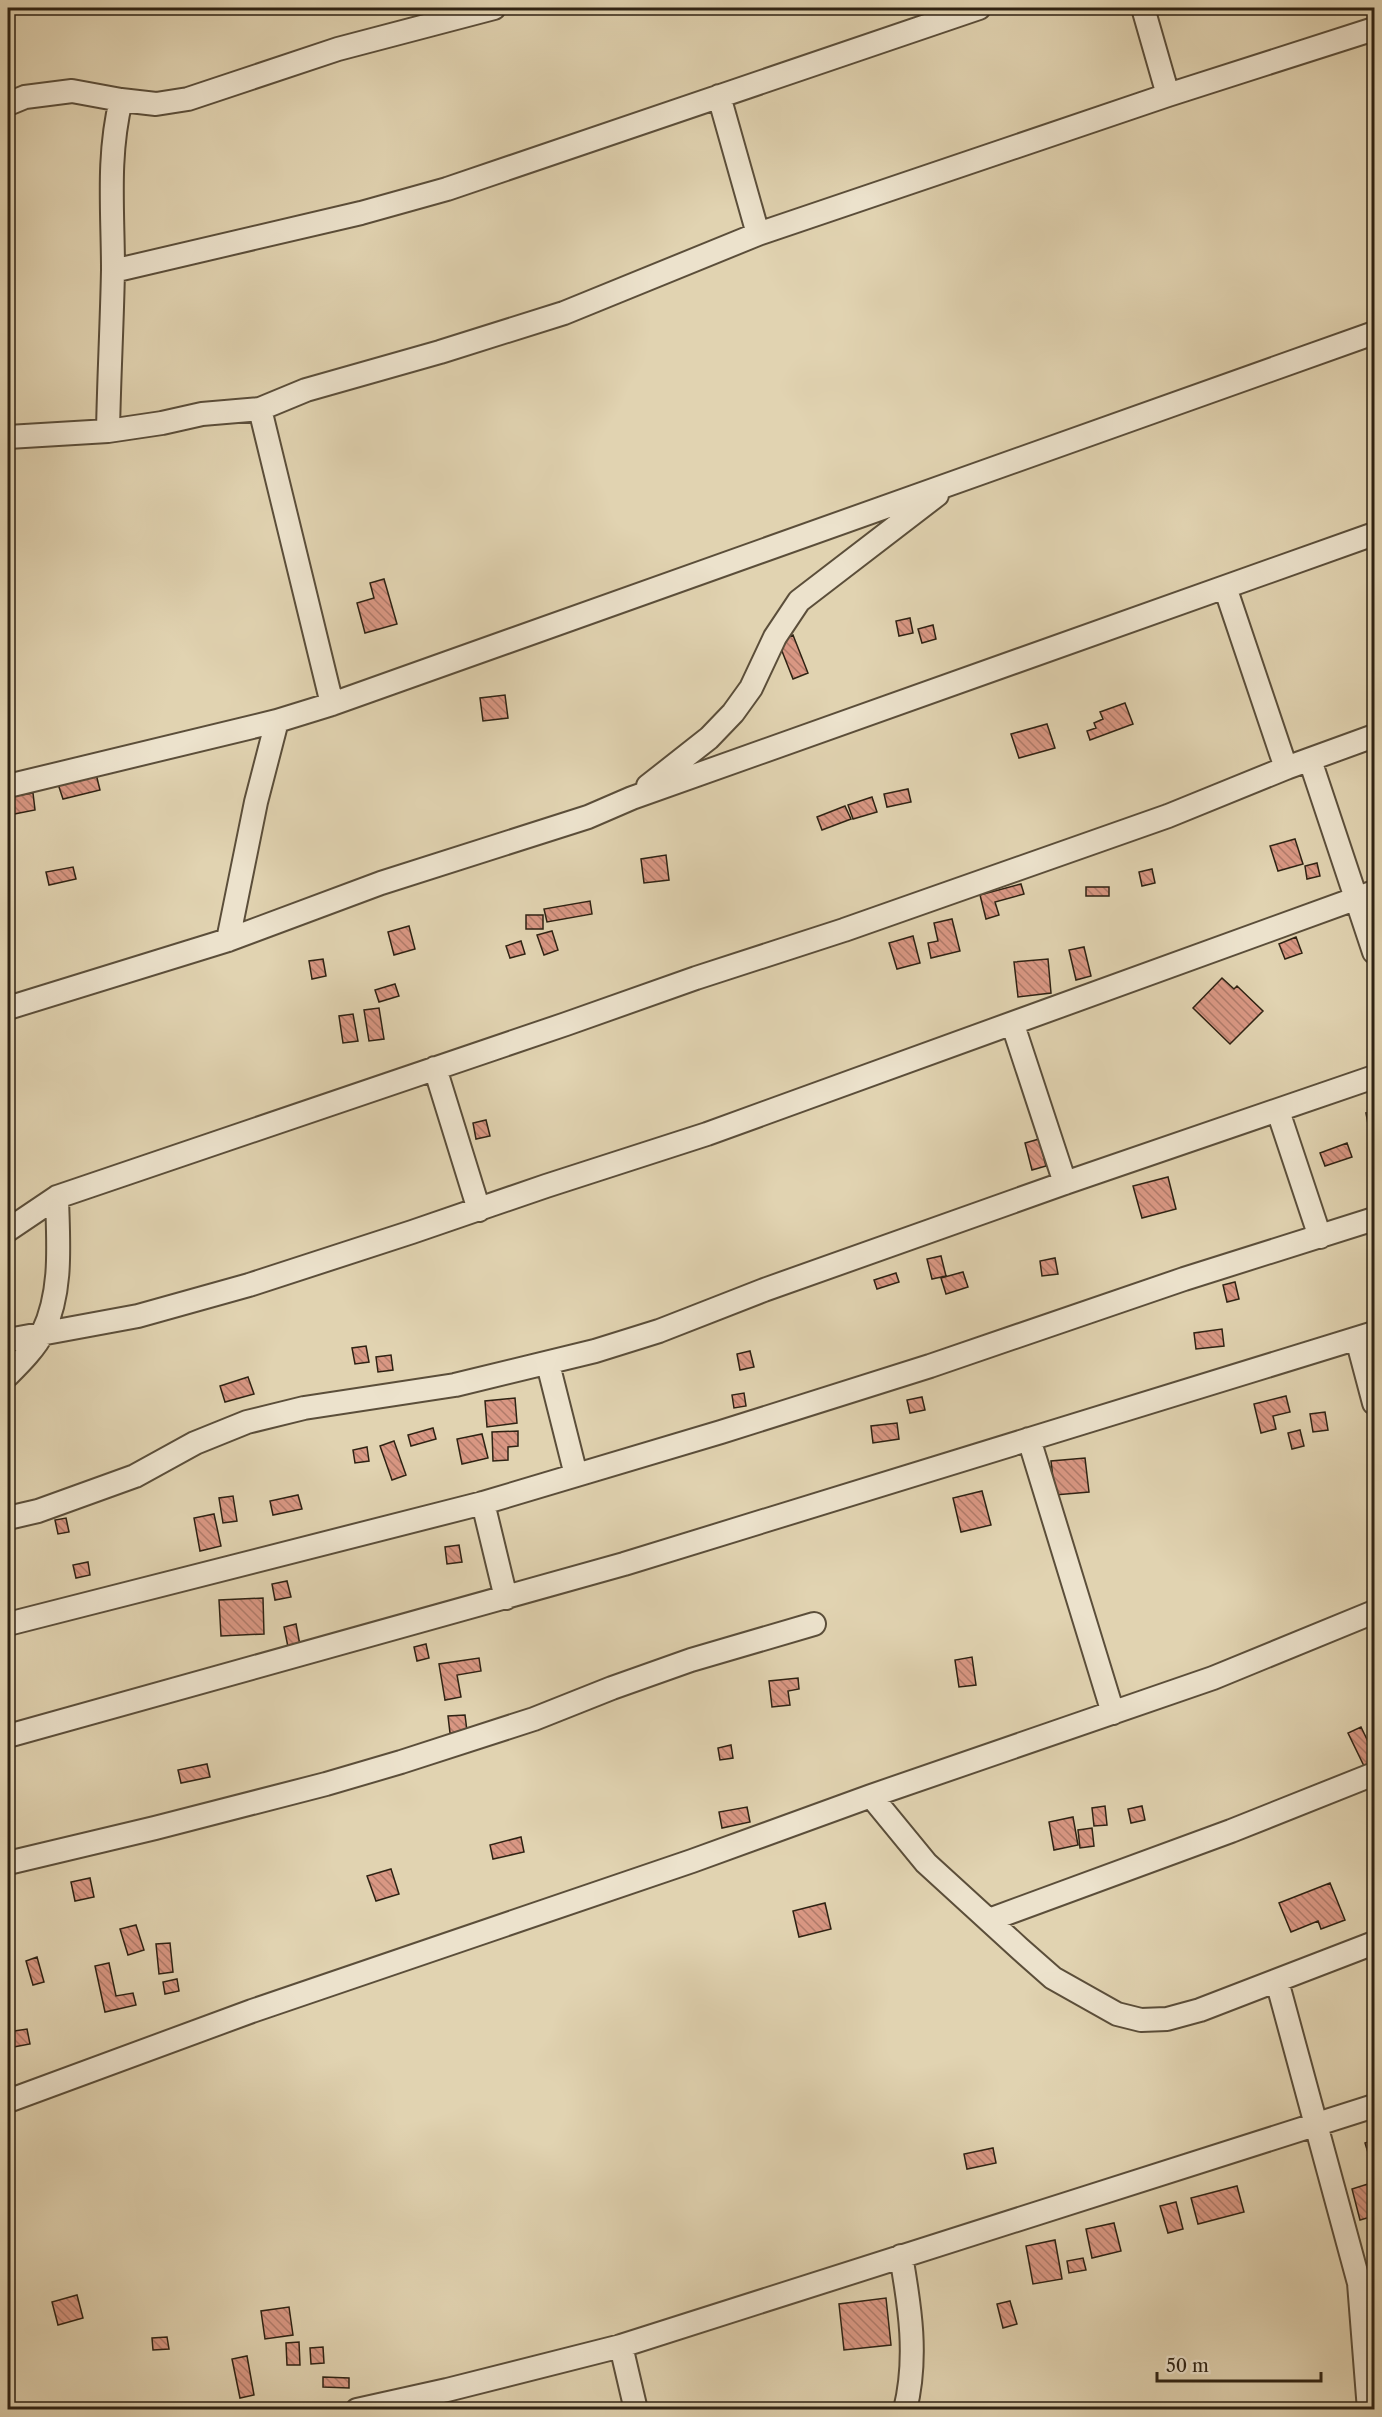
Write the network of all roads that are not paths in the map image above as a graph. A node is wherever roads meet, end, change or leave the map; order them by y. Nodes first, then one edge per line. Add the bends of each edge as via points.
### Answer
1 (494, 8) edge
2 (979, 8) edge
3 (1143, 8) edge
4 (1374, 29) edge
5 (1168, 95) junction
6 (719, 96) junction
7 (121, 100) junction
8 (8, 104) edge
9 (758, 234) junction
10 (112, 271) junction
11 (1374, 333) edge
12 (260, 409) junction
13 (108, 431) junction
14 (8, 437) edge
15 (955, 481) junction
16 (1374, 534) edge
17 (1225, 586) junction
18 (332, 704) junction
19 (277, 721) junction
20 (1374, 736) edge
21 (1310, 759) junction
22 (1286, 768) junction
23 (8, 786) edge
24 (633, 798) junction
25 (1366, 895) edge
26 (228, 940) junction
27 (1374, 952) edge
28 (8, 1008) edge
29 (1013, 1025) junction
30 (435, 1068) junction
31 (1374, 1077) edge
32 (1278, 1111) junction
33 (1065, 1183) junction
34 (57, 1197) junction
35 (479, 1210) junction
36 (1374, 1219) edge
37 (8, 1230) edge
38 (1320, 1237) junction
39 (43, 1333) junction
40 (1366, 1336) edge
41 (8, 1340) edge
42 (548, 1364) junction
43 (8, 1376) edge
44 (1374, 1403) edge
45 (1029, 1439) junction
46 (576, 1475) junction
47 (483, 1503) junction
48 (8, 1518) edge
49 (506, 1598) junction
50 (1374, 1612) edge
51 (8, 1624) edge
52 (814, 1624) dead end
53 (1113, 1713) junction
54 (8, 1736) edge
55 (1374, 1774) edge
56 (871, 1796) junction
57 (8, 1863) edge
58 (989, 1920) junction
59 (1374, 1943) edge
60 (1277, 1981) junction
61 (8, 2102) edge
62 (1374, 2106) edge
63 (1316, 2123) junction
64 (901, 2256) junction
65 (621, 2346) junction
66 (357, 2409) edge
67 (636, 2409) edge
68 (905, 2409) edge
69 (1369, 2409) edge

1 - 7 street via 338,50 188,99 156,104
2 - 6 street
3 - 5 street
4 - 5 street
5 - 9 street
6 - 9 street
6 - 10 street via 447,189 362,213
7 - 8 street via 72,90 35,94
7 - 10 street via 111,157
9 - 12 street via 564,313 306,390
10 - 13 street
11 - 15 street
12 - 13 street via 202,414
12 - 18 street
13 - 14 street
15 - 18 street
15 - 24 street via 799,601 733,713
16 - 17 street
17 - 22 street
17 - 24 street
18 - 19 street
19 - 23 street
19 - 26 street
20 - 21 street
21 - 22 street
21 - 25 street
22 - 30 street via 1168,816 900,911
24 - 26 street via 588,817 381,883
25 - 27 street
25 - 29 street
26 - 28 street
29 - 33 street
29 - 35 street
30 - 34 street
30 - 35 street
31 - 32 street
32 - 33 street
32 - 38 street
33 - 42 street via 658,1331
34 - 37 street
34 - 39 street via 58,1266
35 - 39 street via 207,1297 128,1318
36 - 38 street
38 - 46 street via 919,1369
39 - 41 street
39 - 43 street
40 - 44 street
40 - 45 street
42 - 46 street
42 - 48 street via 455,1385 304,1408 247,1422 195,1443 135,1476
45 - 49 street
45 - 53 street
46 - 47 street
47 - 49 street
47 - 51 street
49 - 54 street
50 - 53 street via 1213,1678
52 - 57 street via 691,1660 534,1719 358,1774
53 - 56 street
55 - 58 street
56 - 58 street via 926,1863
56 - 61 street via 252,2011
58 - 60 street via 1053,1978 1117,2014 1141,2020 1167,2019 1200,2010
59 - 60 street
60 - 63 street
62 - 63 street
63 - 64 street
63 - 69 street via 1359,2283
64 - 65 street
64 - 68 street via 912,2334
65 - 66 street
65 - 67 street

